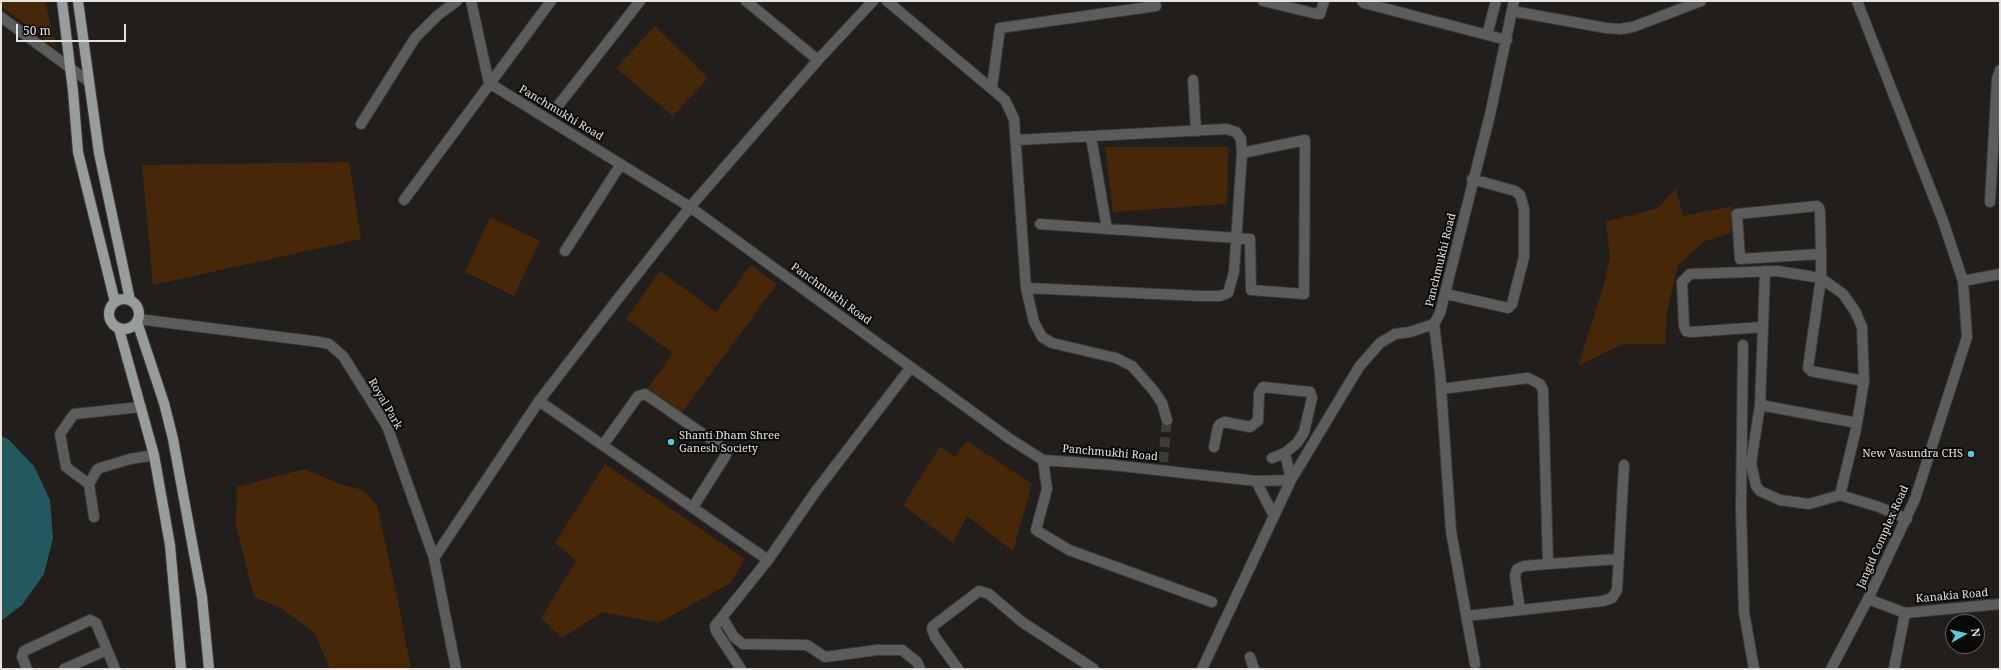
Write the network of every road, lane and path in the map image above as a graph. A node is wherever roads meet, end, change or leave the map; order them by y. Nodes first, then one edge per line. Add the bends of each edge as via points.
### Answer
1 (62, 1) edge
2 (78, 1) edge
3 (458, 1) edge
4 (471, 1) edge
5 (551, 1) edge
6 (640, 1) edge
7 (746, 1) edge
8 (873, 1) edge
9 (887, 1) edge
10 (1263, 1) edge
11 (1324, 1) edge
12 (1362, 1) edge
13 (1496, 1) edge
14 (1701, 1) edge
15 (1857, 1) edge
16 (1156, 6) dead end
17 (1513, 6) edge
18 (1, 17) edge
19 (1487, 35) junction
20 (1507, 40) junction
21 (818, 60) junction
22 (70, 68) junction
23 (2000, 70) edge
24 (1193, 80) dead end
25 (88, 81) junction
26 (489, 83) junction
27 (992, 87) junction
28 (557, 107) dead end
29 (361, 124) dead end
30 (1196, 131) junction
31 (1091, 136) junction
32 (1016, 140) junction
33 (1242, 153) junction
34 (621, 164) junction
35 (1472, 179) junction
36 (404, 200) dead end
37 (1990, 202) dead end
38 (690, 207) junction
39 (1040, 224) dead end
40 (1107, 229) junction
41 (1236, 238) junction
42 (565, 251) dead end
43 (1821, 254) junction
44 (1765, 271) junction
45 (2000, 274) edge
46 (1821, 278) junction
47 (1964, 281) junction
48 (1026, 288) junction
49 (1446, 294) junction
50 (130, 300) junction
51 (115, 302) junction
52 (138, 321) junction
53 (1434, 324) junction
54 (1763, 327) junction
55 (119, 329) junction
56 (1743, 345) dead end
57 (911, 367) junction
58 (1864, 381) junction
59 (1440, 389) junction
60 (539, 401) junction
61 (1760, 405) junction
62 (141, 407) junction
63 (1167, 420) tunnel mouth
64 (1857, 422) junction
65 (603, 445) junction
66 (1214, 447) dead end
67 (1285, 453) junction
68 (154, 455) junction
69 (1272, 458) dead end
70 (1043, 460) junction
71 (1624, 465) dead end
72 (1256, 480) junction
73 (1291, 480) junction
74 (89, 484) junction
75 (1840, 495) junction
76 (693, 507) junction
77 (1274, 516) junction
78 (94, 518) dead end
79 (1907, 519) junction
80 (434, 558) junction
81 (1618, 559) junction
82 (768, 560) junction
83 (1548, 564) junction
84 (1868, 599) junction
85 (1212, 602) dead end
86 (2000, 604) edge
87 (1520, 610) junction
88 (1905, 613) junction
89 (1466, 616) junction
90 (722, 617) junction
91 (107, 650) junction
92 (1250, 657) dead end
93 (1475, 664) dead end
94 (112, 668) edge
95 (26, 669) edge
96 (64, 669) edge
97 (181, 669) edge
98 (209, 669) edge
99 (456, 669) edge
100 (741, 669) edge
101 (920, 669) edge
102 (958, 669) edge
103 (1094, 669) edge
104 (1202, 669) edge
105 (1254, 669) edge
106 (1754, 669) edge
107 (1831, 669) edge
108 (1894, 669) edge

1 - 22 main road
2 - 25 main road
3 - 29 street via 438,15 415,38
4 - 26 street
5 - 26 street
6 - 28 street
7 - 21 street
8 - 21 street
9 - 27 street
10 - 11 street via 1317,14 1320,14
12 - 19 street
13 - 19 street
14 - 17 street via 1633,27 1620,29
15 - 47 street, Jangid Complex Road via 1944,221
16 - 27 street via 1000,28
17 - 20 street, Panchmukhi Road
18 - 22 street
19 - 20 street
20 - 35 street, Panchmukhi Road
21 - 38 street
22 - 25 street
22 - 51 main road via 78,152
23 - 37 street via 1997,79
24 - 30 street
25 - 50 main road via 99,152
26 - 34 street, Panchmukhi Road
26 - 36 street
27 - 32 street via 1005,100 1014,119
30 - 31 street
30 - 33 street via 1226,129 1236,132 1241,139
31 - 32 street
31 - 40 street
32 - 48 street
33 - 41 street
33 - 41 street via 1305,140 1304,294 1251,290 1250,238
34 - 38 street, Panchmukhi Road
34 - 42 street
35 - 49 street, Panchmukhi Road
35 - 49 street via 1515,191 1520,195 1524,209 1524,257 1512,304 1508,308
38 - 57 street, Panchmukhi Road
38 - 60 street
39 - 40 street
40 - 41 street
41 - 48 street via 1230,289 1228,293 1220,296
43 - 43 street via 1820,212 1817,206 1737,214 1740,259
43 - 46 street
44 - 46 street
44 - 54 street
44 - 54 street via 1690,274 1685,277 1682,286 1686,330 1691,332
45 - 47 street
46 - 58 street via 1843,294 1862,327
46 - 58 street via 1808,368 1811,371
47 - 79 street, Jangid Complex Road via 1967,337
48 - 63 street via 1034,322 1042,337 1052,343 1116,358 1132,366 1154,391
49 - 53 street, Panchmukhi Road
50 - 51 main road via 122,299
50 - 52 main road via 139,312
51 - 55 main road via 110,309 109,317
52 - 55 main road via 127,329
52 - 80 street, Royal Park via 329,344 343,356 387,426
52 - 98 main road via 173,439 202,597
53 - 59 street
53 - 73 street, Panchmukhi Road via 1395,334 1380,343 1359,367
54 - 61 street
55 - 62 main road
56 - 106 street via 1741,510 1744,612
57 - 70 street, Panchmukhi Road
57 - 82 street via 816,491
58 - 64 street
59 - 83 street via 1528,378 1540,384 1543,390
59 - 89 street via 1451,531
60 - 65 street
60 - 80 street
61 - 64 street
61 - 75 street via 1751,463 1756,486 1760,491 1780,500 1809,504
62 - 68 main road
62 - 74 street via 74,414 60,434 66,467
64 - 75 street
65 - 76 street
65 - 76 street via 638,396 645,394 725,449 726,455
66 - 67 street via 1220,424 1225,422 1250,427 1258,421 1259,393 1263,387 1307,391 1312,394 1307,426 1297,443
67 - 69 street
67 - 73 street
68 - 74 street via 100,468
68 - 97 main road via 170,545
70 - 72 street, Panchmukhi Road via 1163,466
70 - 85 street via 1047,489 1036,530 1069,550
71 - 81 street
72 - 73 street, Panchmukhi Road
72 - 77 street
73 - 77 street
74 - 78 street
75 - 79 street
76 - 82 street
77 - 104 street
79 - 84 street, Jangid Complex Road
80 - 99 street, Royal Park
81 - 83 street
81 - 87 street via 1617,590 1612,598
82 - 90 street
83 - 87 street via 1517,569 1515,576
84 - 88 street
84 - 107 street, Jangid Complex Road
86 - 88 street, Kanakia Road
87 - 89 street
88 - 108 street
89 - 93 street
90 - 100 street via 715,626 716,631
90 - 101 street via 734,637 743,644 807,645 825,657 877,650 902,650 917,662
91 - 94 street
91 - 95 street via 96,622 87,621 24,651 22,657
91 - 96 street
92 - 105 street
102 - 103 street via 932,629 979,591 989,594 1022,622

